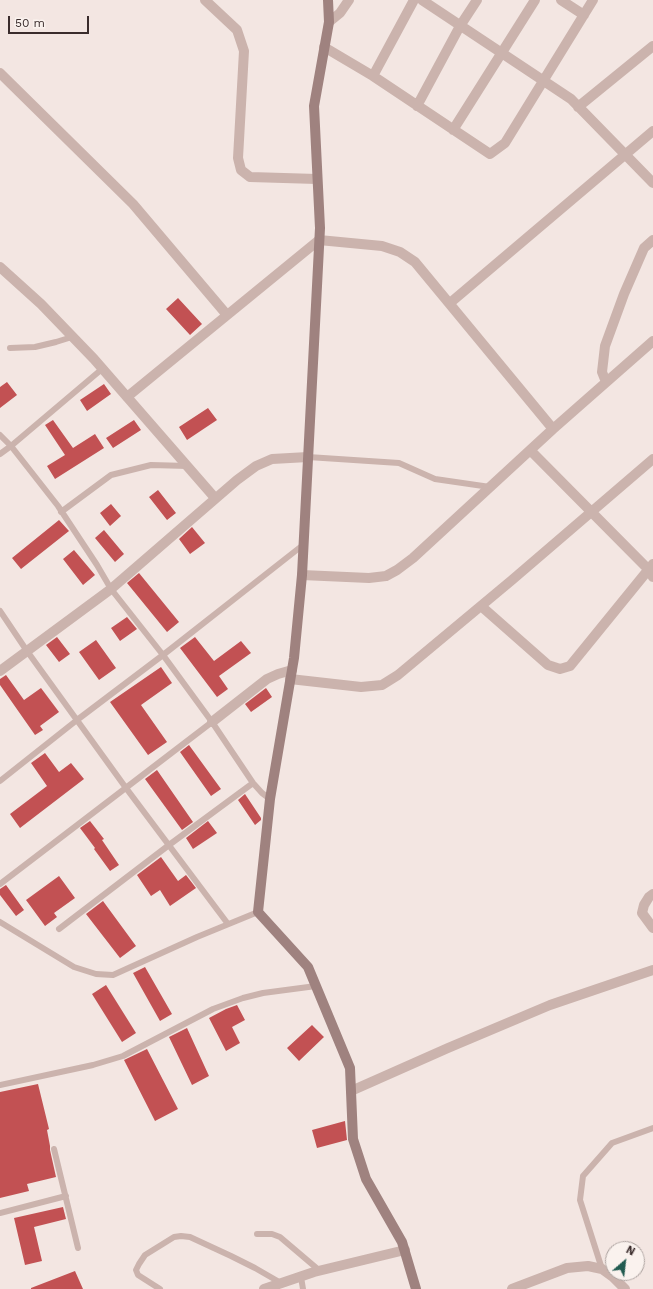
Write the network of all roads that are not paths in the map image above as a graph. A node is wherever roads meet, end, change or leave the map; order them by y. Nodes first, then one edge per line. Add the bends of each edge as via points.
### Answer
1 (205, 0) edge
2 (328, 0) edge
3 (349, 0) edge
4 (414, 0) edge
5 (422, 0) edge
6 (476, 0) edge
7 (535, 0) edge
8 (561, 0) edge
9 (593, 0) edge
10 (584, 15) junction
11 (329, 22) junction
12 (460, 26) junction
13 (653, 46) edge
14 (324, 47) junction
15 (502, 53) junction
16 (0, 73) edge
17 (373, 76) junction
18 (543, 81) junction
19 (417, 106) junction
20 (578, 107) junction
21 (453, 130) junction
22 (653, 131) edge
23 (624, 154) junction
24 (317, 179) junction
25 (653, 183) edge
26 (319, 240) junction
27 (653, 240) edge
28 (0, 267) edge
29 (450, 303) junction
30 (227, 315) junction
31 (72, 337) junction
32 (653, 341) edge
33 (10, 348) dead end
34 (102, 369) junction
35 (606, 382) junction
36 (127, 396) junction
37 (553, 429) junction
38 (0, 435) edge
39 (11, 446) junction
40 (530, 450) junction
41 (0, 454) edge
42 (308, 457) junction
43 (653, 459) edge
44 (188, 466) junction
45 (490, 487) junction
46 (215, 498) junction
47 (592, 511) junction
48 (61, 512) junction
49 (304, 544) junction
50 (651, 570) edge
51 (302, 575) junction
52 (110, 589) junction
53 (481, 606) junction
54 (0, 611) edge
55 (27, 651) junction
56 (163, 655) junction
57 (0, 671) edge
58 (291, 675) junction
59 (77, 720) junction
60 (212, 722) junction
61 (0, 781) edge
62 (253, 783) junction
63 (126, 788) junction
64 (270, 799) junction
65 (169, 845) junction
66 (0, 884) edge
67 (653, 894) edge
68 (258, 912) junction
69 (0, 922) edge
70 (228, 924) junction
71 (653, 928) edge
72 (59, 929) dead end
73 (653, 970) edge
74 (316, 986) junction
75 (0, 1086) edge
76 (351, 1091) junction
77 (653, 1128) edge
78 (54, 1149) dead end
79 (66, 1196) junction
80 (0, 1213) edge
81 (257, 1234) dead end
82 (78, 1248) dead end
83 (405, 1250) junction
84 (602, 1269) junction
85 (320, 1271) junction
86 (301, 1277) junction
87 (281, 1283) junction
88 (160, 1289) edge
89 (264, 1289) edge
90 (303, 1289) edge
91 (416, 1289) edge
92 (512, 1289) edge
93 (625, 1289) edge

1 - 24 street via 237,30 244,51 238,158 241,170 250,177
2 - 11 street
3 - 11 street via 340,13
4 - 17 street
5 - 12 street
6 - 12 street
7 - 15 street
8 - 10 street
9 - 10 street
10 - 18 street
11 - 14 street
12 - 15 street
12 - 19 street
13 - 20 street
14 - 17 street
14 - 24 street via 314,106
15 - 18 street
15 - 21 street
16 - 30 street via 133,204
17 - 19 street
18 - 20 street via 571,99
18 - 21 street via 505,143 490,154
19 - 21 street
20 - 23 street
22 - 23 street
23 - 25 street
23 - 29 street
24 - 26 street
26 - 29 street via 382,246 400,252 415,262
26 - 30 street
26 - 42 street
27 - 35 street via 644,248 605,346 602,372
28 - 31 street via 41,304
29 - 37 street
30 - 36 street
31 - 33 lane via 35,347
31 - 34 street
32 - 35 street
34 - 36 street
34 - 39 lane
35 - 37 street
36 - 44 street
37 - 40 street
38 - 39 lane
39 - 41 lane
39 - 48 lane
40 - 45 street
40 - 47 street
42 - 45 lane via 399,463 435,479
42 - 46 street via 272,459 256,466
42 - 49 street
43 - 47 street
44 - 46 street
44 - 48 lane via 151,465 111,475
45 - 51 street via 413,558 386,576 369,578
46 - 52 street
47 - 50 street
47 - 53 street
48 - 52 lane
49 - 51 street
49 - 56 lane
50 - 53 street via 570,666 560,669 548,665
51 - 58 street
52 - 55 street
52 - 56 lane
53 - 58 street via 398,675 382,685 361,687
54 - 55 lane
55 - 57 street
55 - 59 lane
56 - 59 lane
56 - 60 lane
58 - 60 street via 278,674 267,679
58 - 64 street
59 - 61 lane
59 - 63 lane
60 - 62 lane
60 - 63 lane
62 - 64 lane
62 - 65 lane
63 - 65 lane
63 - 66 lane
64 - 68 street
65 - 70 lane
65 - 72 lane
67 - 71 street via 649,896 642,913
68 - 70 lane
68 - 74 street via 308,968
69 - 70 lane via 74,967 96,974 113,975
73 - 76 street via 550,1005
74 - 75 lane via 243,998 213,1009 123,1056
74 - 76 street via 350,1068
76 - 83 street via 353,1139 366,1179
77 - 84 lane via 612,1142 583,1176 580,1200
78 - 79 lane
79 - 80 lane
79 - 82 lane
81 - 85 lane via 272,1234 280,1238
83 - 85 street
83 - 91 street
84 - 92 street via 588,1266 566,1268
84 - 93 street
85 - 86 street
86 - 87 street
86 - 90 lane
87 - 88 lane via 190,1237 181,1236 174,1237 145,1256 136,1270 138,1275
87 - 89 street

